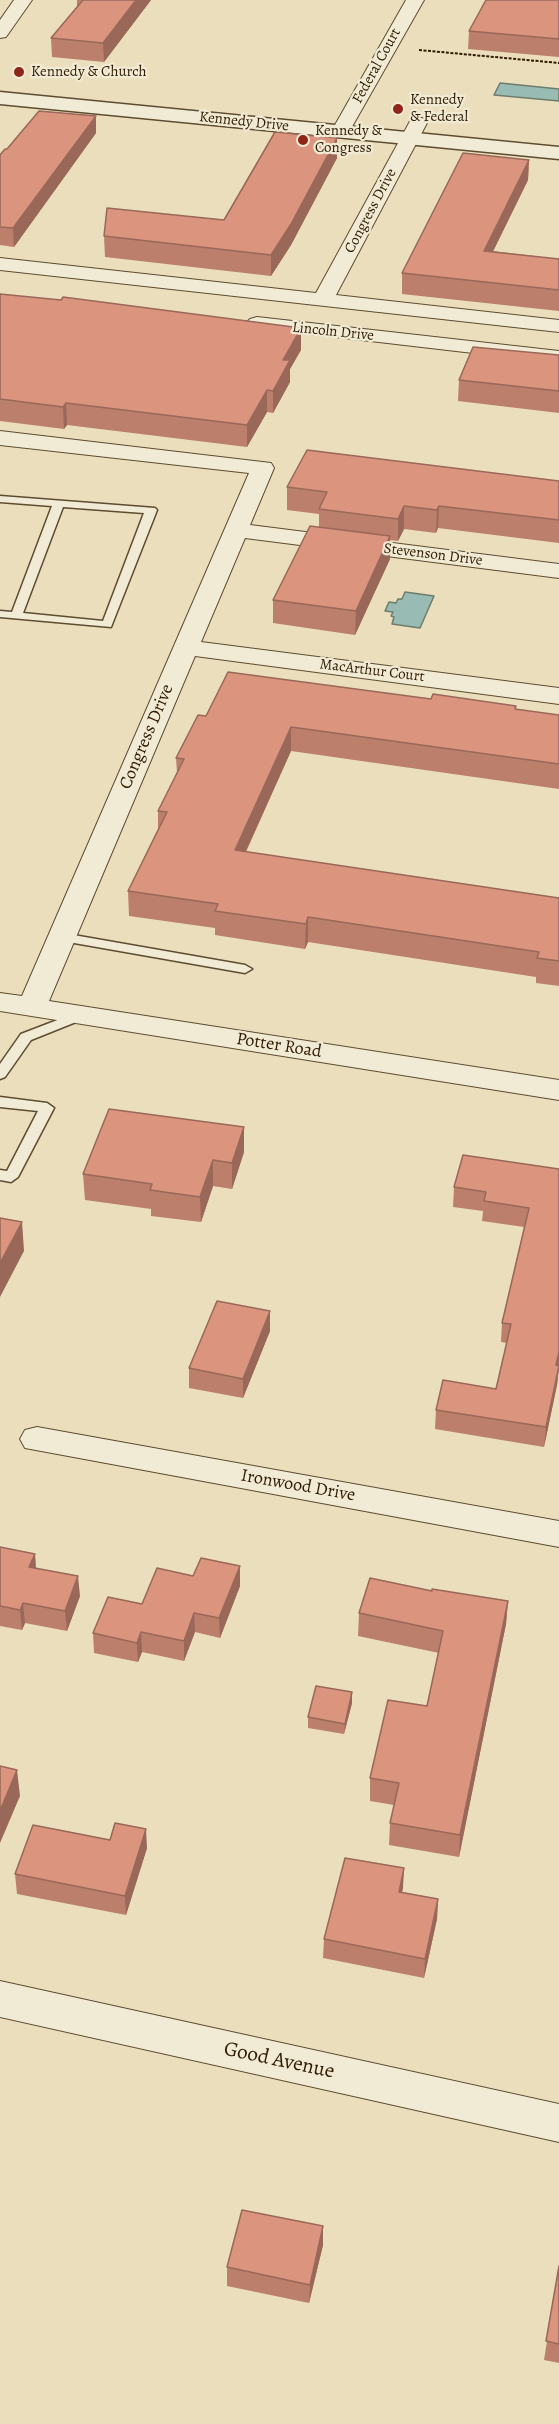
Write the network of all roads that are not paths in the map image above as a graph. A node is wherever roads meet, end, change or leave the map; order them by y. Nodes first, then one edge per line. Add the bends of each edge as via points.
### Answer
1 (23, 0) edge
2 (415, 0) edge
3 (0, 33) edge
4 (0, 85) edge
5 (0, 98) edge
6 (344, 124) junction
7 (414, 131) junction
8 (559, 136) edge
9 (559, 153) edge
10 (0, 264) edge
11 (323, 300) junction
12 (238, 321) edge
13 (559, 326) edge
14 (559, 357) edge
15 (0, 438) edge
16 (0, 499) edge
17 (59, 503) junction
18 (236, 530) junction
19 (559, 571) edge
20 (0, 614) edge
21 (16, 616) junction
22 (186, 647) junction
23 (559, 696) edge
24 (62, 937) junction
25 (245, 969) dead end
26 (0, 1002) edge
27 (32, 1007) junction
28 (81, 1015) junction
29 (0, 1074) edge
30 (559, 1090) edge
31 (0, 1102) edge
32 (0, 1175) edge
33 (37, 1438) dead end
34 (559, 1534) edge
35 (0, 1999) edge
36 (558, 2113) edge

1 - 3 street
2 - 6 street, Federal Court
4 - 6 street, Kennedy Drive via 23,83
5 - 6 street, Kennedy Drive
6 - 7 street, Kennedy Drive
7 - 8 street, Kennedy Drive
7 - 9 street, Kennedy Drive
7 - 11 street, Congress Drive
10 - 11 street, Lincoln Drive
11 - 13 street, Lincoln Drive
12 - 14 street, Lincoln Drive
15 - 18 street, Congress Drive via 263,468
16 - 17 lane
17 - 21 lane
17 - 21 lane via 151,510 107,625
18 - 19 street, Stevenson Drive
18 - 22 street, Congress Drive
20 - 21 lane
22 - 23 street, MacArthur Court
22 - 24 street, Congress Drive
24 - 25 lane
24 - 27 street, Congress Drive
26 - 27 street, Potter Road
27 - 28 street, Potter Road
28 - 29 lane via 26,1037
28 - 30 street, Potter Road
31 - 32 lane via 47,1108 11,1177
33 - 34 street, Ironwood Drive
35 - 36 street, Good Avenue

